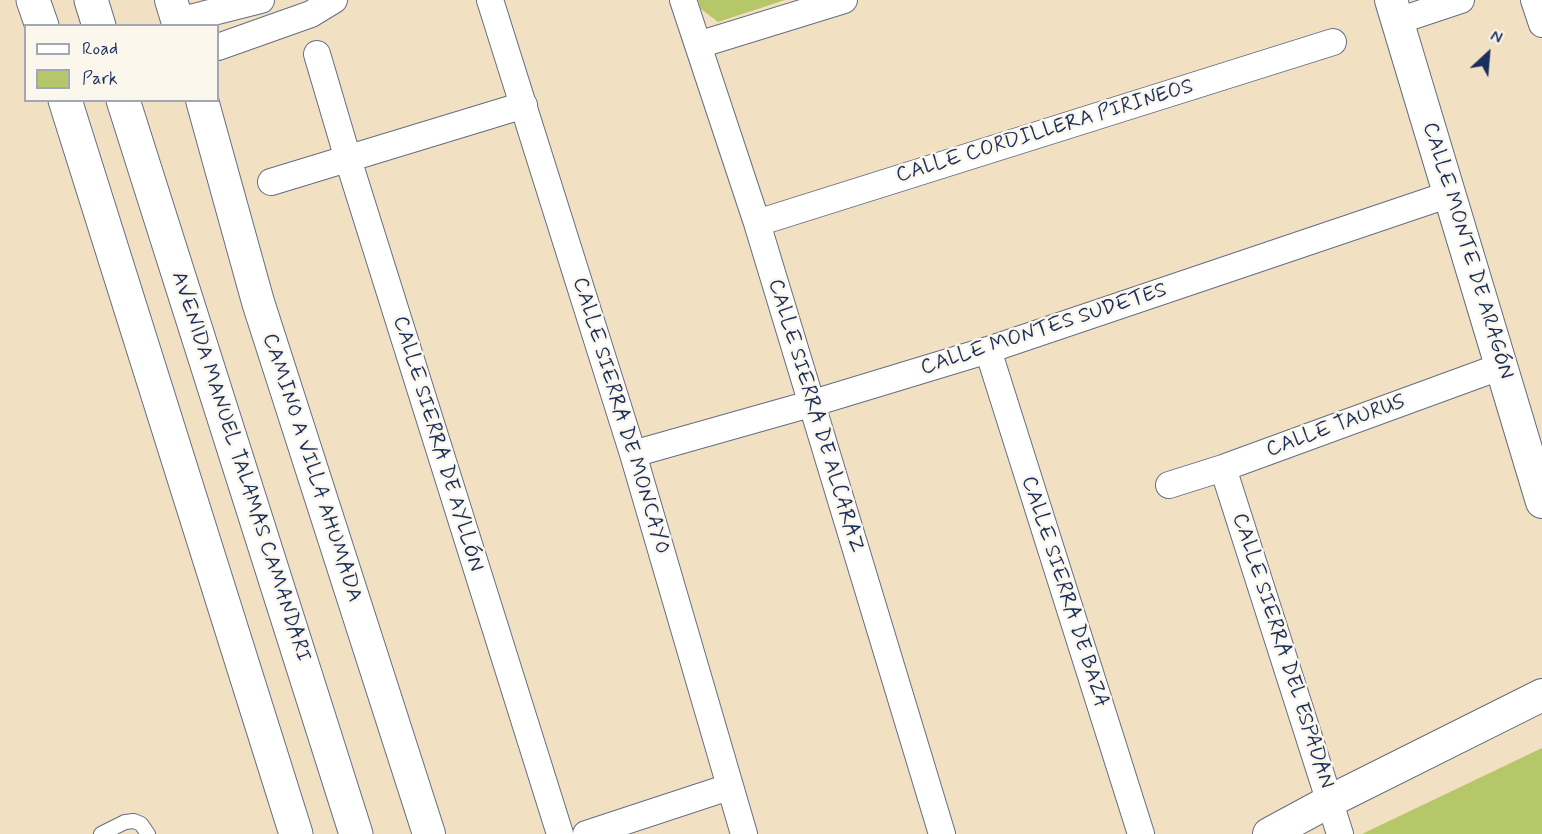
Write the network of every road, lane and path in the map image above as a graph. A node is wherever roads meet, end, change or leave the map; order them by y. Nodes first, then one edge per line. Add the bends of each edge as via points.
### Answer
1 (33, 0) edge
2 (91, 0) edge
3 (261, 0) edge
4 (334, 0) edge
5 (490, 0) edge
6 (683, 0) edge
7 (844, 0) edge
8 (1461, 0) edge
9 (1534, 0) edge
10 (1394, 11) edge
11 (176, 16) edge
12 (41, 24) edge
13 (98, 24) edge
14 (1542, 24) edge
15 (1333, 42) dead end
16 (698, 45) junction
17 (219, 47) edge
18 (317, 54) dead end
19 (66, 102) edge
20 (124, 102) edge
21 (202, 102) edge
22 (524, 105) junction
23 (348, 159) junction
24 (271, 182) dead end
25 (1450, 194) junction
26 (757, 223) junction
27 (988, 350) junction
28 (1502, 366) junction
29 (810, 404) junction
30 (633, 454) junction
31 (1223, 468) junction
32 (1170, 485) dead end
33 (1542, 502) edge
34 (1542, 695) edge
35 (729, 787) junction
36 (1330, 801) junction
37 (101, 834) edge
38 (148, 834) edge
39 (296, 834) edge
40 (356, 834) edge
41 (429, 834) edge
42 (560, 834) edge
43 (586, 834) edge
44 (744, 834) edge
45 (942, 834) edge
46 (1141, 834) edge
47 (1269, 834) edge
48 (1340, 834) edge

1 - 12 main road
2 - 13 main road
3 - 11 street
4 - 17 street via 311,14
5 - 22 street, CALLE SIERRA DE MONCAYO
6 - 16 street, CALLE SIERRA DE ALCARAZ
7 - 16 street
8 - 10 street
9 - 14 street
10 - 25 street, CALLE MONTE DE ARAGÓN
15 - 26 street, CALLE CORDILLERA PIRINEOS
16 - 26 street, CALLE SIERRA DE ALCARAZ
18 - 23 street, CALLE SIERRA DE AYLLÓN
19 - 39 main road
20 - 40 main road, AVENIDA MANUEL TALAMAS CAMANDARI
21 - 41 street, CAMINO A VILLA AHUMADA via 258,302
22 - 23 street
22 - 30 street, CALLE SIERRA DE MONCAYO
23 - 24 street
23 - 42 street, CALLE SIERRA DE AYLLÓN
25 - 27 street, CALLE MONTES SUDETES
25 - 28 street, CALLE MONTE DE ARAGÓN
26 - 29 street, CALLE SIERRA DE ALCARAZ
27 - 29 street, CALLE MONTES SUDETES
27 - 46 street, CALLE SIERRA DE BAZA
28 - 31 street, CALLE TAURUS
28 - 33 street, CALLE MONTE DE ARAGÓN
29 - 30 street, CALLE MONTES SUDETES
29 - 45 street, CALLE SIERRA DE ALCARAZ
30 - 35 street, CALLE SIERRA DE MONCAYO
31 - 32 street, CALLE TAURUS
31 - 36 street, CALLE SIERRA DEL ESPADAN
34 - 36 street
35 - 43 street
35 - 44 street, CALLE SIERRA DE MONCAYO
36 - 47 street
36 - 48 street, CALLE SIERRA DEL ESPADAN
37 - 38 lane via 134,821

